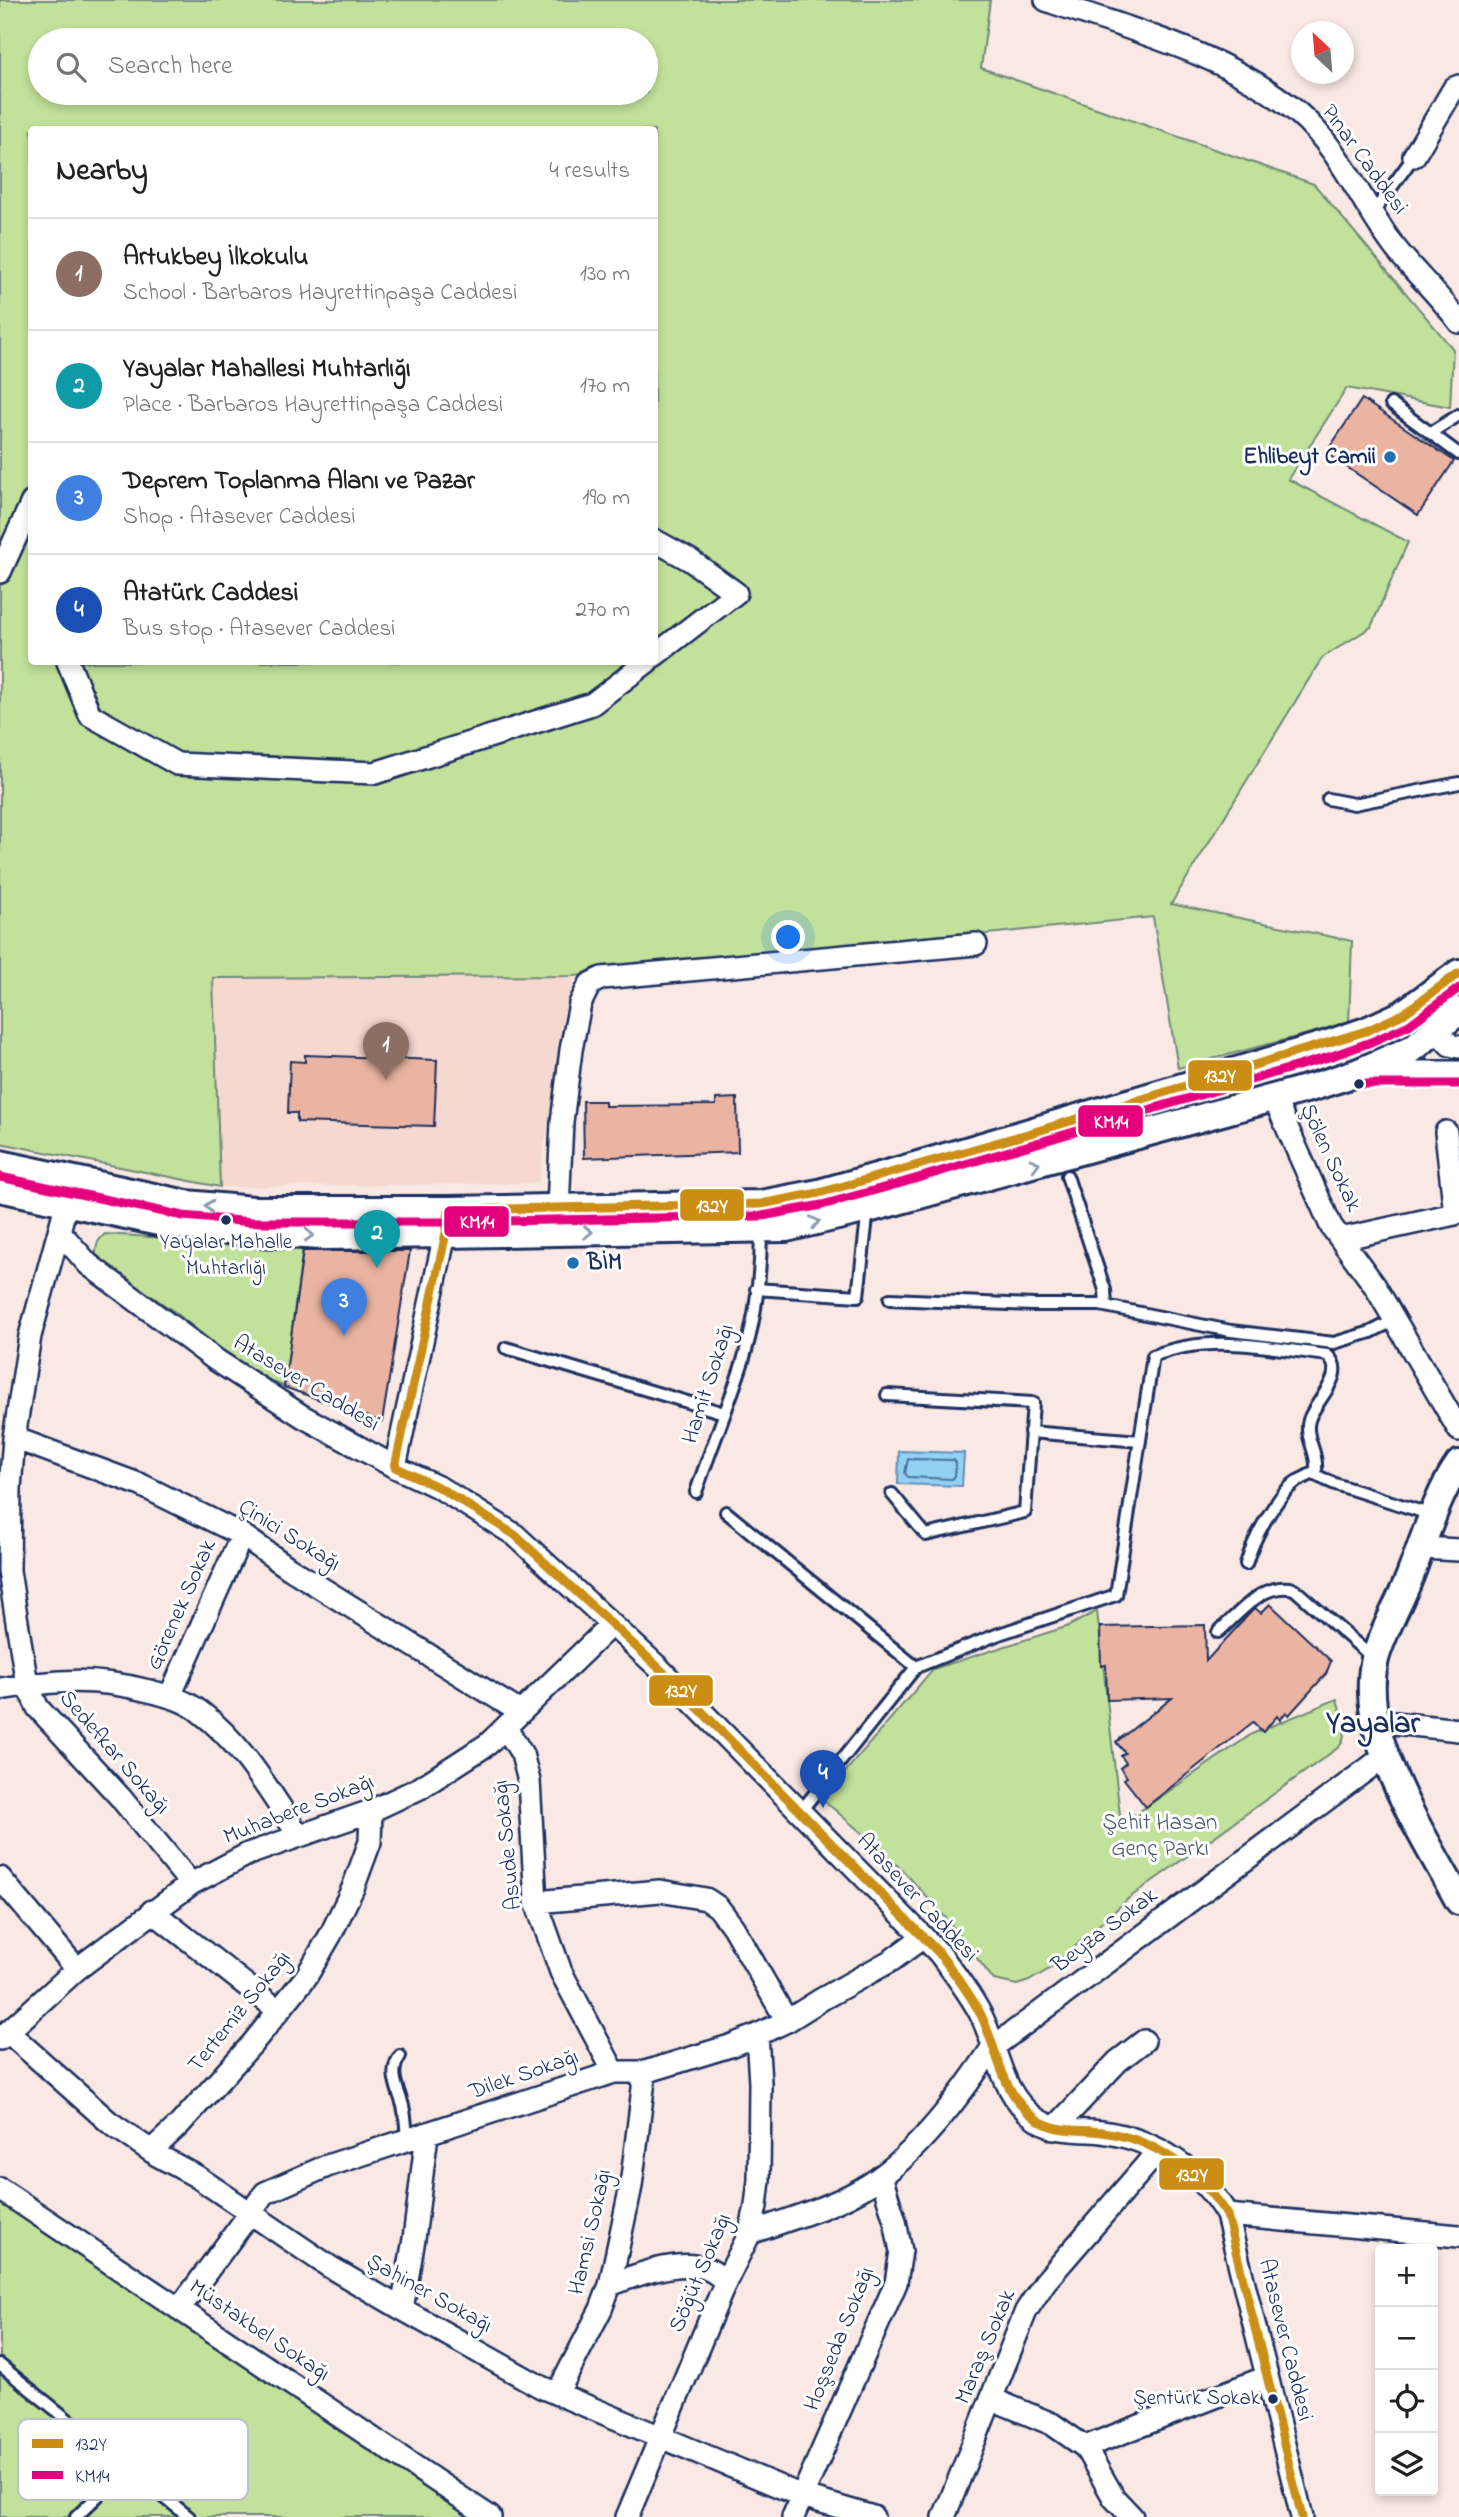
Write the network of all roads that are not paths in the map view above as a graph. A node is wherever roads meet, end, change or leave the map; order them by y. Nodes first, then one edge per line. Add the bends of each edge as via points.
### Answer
1 (1046, 0) edge
2 (1459, 86) edge
3 (1414, 156) joint
4 (1373, 213) junction
5 (1459, 321) edge
6 (1391, 404) dead end
7 (1459, 415) edge
8 (1430, 433) junction
9 (1459, 454) edge
10 (28, 511) edge
11 (658, 542) edge
12 (0, 572) edge
13 (658, 653) edge
14 (69, 665) edge
15 (643, 665) edge
16 (1459, 783) edge
17 (1328, 799) dead end
18 (976, 944) dead end
19 (1459, 973) edge
20 (1459, 1011) edge
21 (1436, 1030) junction
22 (1459, 1047) edge
23 (1359, 1072) junction
24 (1459, 1072) edge
25 (1273, 1098) junction
26 (1446, 1132) dead end
27 (0, 1164) edge
28 (1067, 1176) dead end
29 (0, 1188) edge
30 (67, 1202) junction
31 (558, 1208) junction
32 (868, 1209) junction
33 (1457, 1214) edge
34 (761, 1217) junction
35 (448, 1222) junction
36 (59, 1231) junction
37 (1340, 1239) junction
38 (756, 1289) junction
39 (890, 1299) dead end
40 (1107, 1306) junction
41 (1395, 1320) junction
42 (506, 1348) dead end
43 (887, 1395) dead end
44 (724, 1413) junction
45 (1459, 1430) edge
46 (1030, 1432) junction
47 (14, 1438) junction
48 (1140, 1441) junction
49 (1459, 1464) edge
50 (395, 1467) junction
51 (1313, 1474) junction
52 (5, 1489) edge
53 (696, 1492) dead end
54 (892, 1494) dead end
55 (726, 1512) dead end
56 (1434, 1516) junction
57 (242, 1535) junction
58 (1421, 1548) junction
59 (1459, 1550) edge
60 (1246, 1564) dead end
61 (5, 1573) edge
62 (611, 1625) junction
63 (1218, 1632) dead end
64 (1375, 1659) junction
65 (916, 1667) junction
66 (27, 1685) junction
67 (0, 1689) edge
68 (170, 1696) junction
69 (513, 1720) junction
70 (1376, 1721) junction
71 (1459, 1730) edge
72 (1385, 1756) junction
73 (371, 1811) junction
74 (800, 1812) junction
75 (299, 1836) junction
76 (0, 1878) edge
77 (191, 1884) junction
78 (1459, 1900) edge
79 (536, 1902) junction
80 (152, 1911) junction
81 (923, 1937) junction
82 (77, 1969) junction
83 (279, 2011) junction
84 (787, 2021) junction
85 (4, 2035) edge
86 (757, 2035) junction
87 (1144, 2041) dead end
88 (992, 2048) junction
89 (400, 2056) dead end
90 (614, 2072) junction
91 (645, 2072) junction
92 (1054, 2129) junction
93 (417, 2137) junction
94 (1159, 2150) junction
95 (151, 2151) junction
96 (881, 2176) junction
97 (0, 2189) edge
98 (249, 2214) junction
99 (1227, 2215) junction
100 (750, 2233) junction
101 (1459, 2236) edge
102 (726, 2281) junction
103 (610, 2286) junction
104 (179, 2309) junction
105 (402, 2309) junction
106 (0, 2365) edge
107 (1267, 2377) junction
108 (558, 2394) junction
109 (992, 2399) junction
110 (67, 2419) edge
111 (662, 2437) junction
112 (1085, 2447) junction
113 (802, 2496) junction
114 (94, 2500) edge
115 (167, 2500) edge
116 (76, 2517) edge
117 (189, 2517) edge
118 (489, 2517) edge
119 (627, 2517) edge
120 (793, 2517) edge
121 (873, 2517) edge
122 (944, 2517) edge
123 (1132, 2517) edge
124 (1302, 2517) edge

1 - 4 street, Pınar Caddesi via 1164,39 1273,93 1318,133
2 - 3 street
3 - 4 lane
4 - 5 street, Pınar Caddesi via 1397,250
6 - 8 lane
7 - 8 lane
8 - 9 lane
10 - 12 street
11 - 13 street via 736,593
14 - 15 street via 90,715 177,764 374,773 592,704
16 - 17 lane via 1354,804
18 - 31 street via 602,978 590,984 580,1004 571,1049
19 - 34 street via 1403,1014 1366,1031 820,1193
20 - 21 street
21 - 22 street via 1450,1045
21 - 23 street via 1412,1049
23 - 24 street
23 - 25 street
32 -> 25 street
25 - 37 street, Şölen Sokak
26 - 33 street
35 -> 27 street via 186,1204
28 - 40 lane
29 - 30 street
30 -> 35 street via 173,1224 326,1236
30 - 36 street
31 - 34 street
31 - 35 street
34 -> 32 street via 786,1228
32 - 38 lane via 858,1296
33 - 37 street, Şölen Sokak
35 -> 34 street
34 - 38 lane, Hamit Sokağı
35 - 50 street
36 - 47 street, Sedefkar Sokağı via 30,1336
36 - 50 street, Atasever Caddesi via 88,1264 216,1360 302,1416
37 - 41 street, Şölen Sokak
38 - 44 lane, Hamit Sokağı via 743,1359
39 - 40 lane
40 - 41 lane via 1231,1331 1334,1343
41 - 45 street, Şölen Sokak
42 - 44 lane
43 - 46 lane via 1033,1403
44 - 53 lane, Hamit Sokağı
46 - 48 lane
46 - 54 lane via 1025,1512 926,1535
47 - 52 street, Sedefkar Sokağı
47 - 57 street, Çinici Sokağı via 141,1485
48 - 51 lane via 1153,1356 1175,1347 1210,1343 1327,1355 1335,1373 1308,1424 1317,1465
48 - 65 lane via 1116,1595
49 - 56 street
50 - 62 street, Atasever Caddesi via 440,1488 515,1535
51 - 56 lane
51 - 60 lane via 1288,1490 1262,1526
52 - 61 street, Sedefkar Sokağı
55 - 65 lane
56 - 58 street
57 - 68 street, Görenek Sokak
57 - 69 street, Çinici Sokağı
58 - 59 street
58 - 64 street
61 - 66 street, Sedefkar Sokağı
62 - 69 street, Muhabere Sokağı
62 - 74 street, Atasever Caddesi
63 - 64 lane via 1262,1593 1285,1587 1294,1589
64 - 70 street via 1372,1693
65 - 74 lane
66 - 67 street
66 - 68 street via 85,1680
66 - 77 street, Sedefkar Sokağı via 38,1708
68 - 75 street via 197,1710 236,1745
69 - 73 street, Muhabere Sokağı via 488,1744 420,1788
69 - 79 street, Asude Sokağı via 529,1781
70 - 71 street
70 - 72 street
72 - 78 street
72 - 88 street, Beyza Sokak
73 - 75 street, Muhabere Sokağı
73 - 83 street, Tertemiz Sokağı via 370,1842 353,1888 306,1977
74 - 81 street, Atasever Caddesi
75 - 77 street, Muhabere Sokağı via 248,1854
76 - 82 street
77 - 80 street, Muhabere Sokağı
79 - 84 street via 660,1891 706,1899 733,1927
79 - 90 street, Asude Sokağı via 561,1972
80 - 82 street, Muhabere Sokağı
80 - 83 street
81 - 84 street, Dilek Sokağı
81 - 88 street, Atasever Caddesi via 960,1981 981,2015
82 - 85 street, Muhabere Sokağı
83 - 95 street, Tertemiz Sokağı
84 - 86 street, Dilek Sokağı
85 - 95 street, Şahiner Sokağı
86 - 91 street, Dilek Sokağı
86 - 100 street, Söğüt Sokağı via 759,2180
87 - 92 street
88 - 92 street, Atasever Caddesi via 1012,2094 1034,2117
88 - 96 street, Beyza Sokak via 952,2105
89 - 93 lane via 394,2064 394,2081
90 - 91 street, Dilek Sokağı
90 - 93 street, Dilek Sokağı
91 - 103 street, Hamsi Sokağı via 631,2186
92 - 94 street, Atasever Caddesi via 1101,2132
93 - 98 street, Dilek Sokağı via 327,2166 264,2193
93 - 105 street via 414,2239
94 - 99 street, Atasever Caddesi via 1204,2181
94 - 109 street, Maraş Sokak via 1045,2282 1026,2311
95 - 98 street, Şahiner Sokağı
96 - 100 street, Beyza Sokak via 818,2208
96 - 113 street, Hoşseda Sokağı via 901,2251 896,2283
97 - 104 street, Müstakbel Sokağı
98 - 104 street, Dilek Sokağı
98 - 105 street, Şahiner Sokağı
99 - 101 street
99 - 107 street, Atasever Caddesi
100 - 102 street, Söğüt Sokağı
102 - 103 street via 706,2268 682,2266 641,2273
102 - 111 street, Söğüt Sokağı
103 - 108 street, Hamsi Sokağı
104 - 118 street, Müstakbel Sokağı
105 - 108 street, Şahiner Sokağı
106 - 110 lane
107 - 112 street
107 - 124 street, Atasever Caddesi
108 - 111 street, Şahiner Sokağı
109 - 112 street via 1052,2424
109 - 122 street, Maraş Sokak
111 - 113 street, Şahiner Sokağı
111 - 119 street, Söğüt Sokağı
112 - 123 street via 1114,2498
113 - 120 street, Hoşseda Sokağı
113 - 121 street, Şahiner Sokağı
114 - 116 lane
115 - 117 lane

